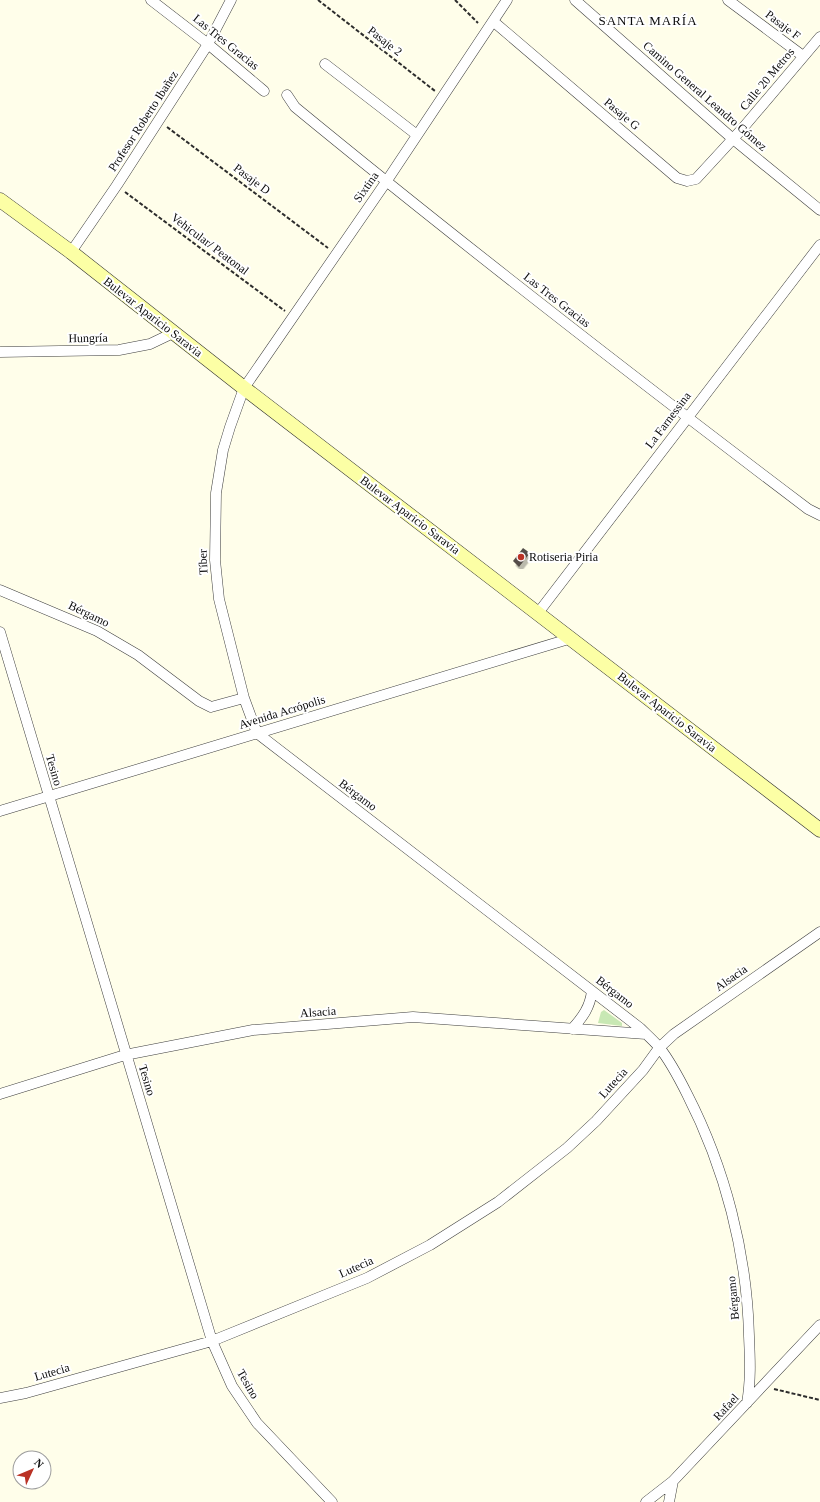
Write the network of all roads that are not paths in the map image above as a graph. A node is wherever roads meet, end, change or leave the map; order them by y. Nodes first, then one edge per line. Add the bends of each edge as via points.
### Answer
1 (151, 0) edge
2 (231, 0) edge
3 (507, 0) edge
4 (575, 0) edge
5 (728, 0) edge
6 (494, 22) junction
7 (820, 36) edge
8 (208, 44) junction
9 (803, 56) junction
10 (325, 64) dead end
11 (264, 91) dead end
12 (287, 95) dead end
13 (417, 135) junction
14 (733, 139) junction
15 (386, 182) junction
16 (0, 200) edge
17 (820, 210) edge
18 (820, 245) edge
19 (71, 252) junction
20 (173, 333) junction
21 (0, 352) edge
22 (244, 388) junction
23 (686, 417) junction
24 (820, 515) edge
25 (0, 590) edge
26 (538, 613) junction
27 (0, 632) edge
28 (572, 638) junction
29 (244, 698) junction
30 (257, 733) junction
31 (48, 796) junction
32 (0, 811) edge
33 (820, 830) edge
34 (820, 932) edge
35 (592, 991) junction
36 (572, 1029) junction
37 (646, 1034) junction
38 (659, 1048) junction
39 (125, 1055) junction
40 (0, 1094) edge
41 (820, 1325) edge
42 (212, 1340) junction
43 (0, 1398) edge
44 (747, 1403) junction
45 (673, 1481) junction
46 (332, 1502) edge
47 (646, 1502) edge
48 (669, 1502) edge

1 - 8 street, Las Tres Gracias
2 - 8 street, Profesor Roberto Ibañez
3 - 6 street, Sixtina
4 - 14 street, Camino General Leandro Gómez
5 - 9 street, Pasaje F
6 - 13 street, Sixtina
6 - 14 street, Pasaje G via 677,178 687,181 696,179
7 - 9 street, Calle 20 Metros
8 - 11 street, Las Tres Gracias
8 - 19 street, Profesor Roberto Ibañez
9 - 14 street, Calle 20 Metros
10 - 13 street
12 - 15 street, Las Tres Gracias via 295,107
13 - 15 street, Sixtina
14 - 17 street, Camino General Leandro Gómez
15 - 22 street, Sixtina
15 - 23 street, Las Tres Gracias
16 - 19 street, Bulevar Aparicio Saravia
18 - 23 street, La Farnessina
19 - 20 street, Bulevar Aparicio Saravia
20 - 21 street, Hungría via 150,344 119,350
20 - 22 street, Bulevar Aparicio Saravia
22 - 26 street, Bulevar Aparicio Saravia
22 - 29 street, Tíber via 223,450 218,479 215,560 219,599
23 - 24 street, Las Tres Gracias via 808,509
23 - 26 street, La Farnessina
25 - 29 street, Bérgamo via 97,631 138,655 199,701 211,707
26 - 28 street, Bulevar Aparicio Saravia
27 - 31 street, Tesino
28 - 30 street, Avenida Acrópolis
28 - 33 street, Bulevar Aparicio Saravia
29 - 30 street, Tíber
30 - 31 street, Avenida Acrópolis
30 - 35 street, Bérgamo
31 - 32 street, Avenida Acrópolis
31 - 39 street, Tesino
34 - 38 street, Alsacia via 674,1034
35 - 36 street via 583,1017
35 - 37 street, Bérgamo
36 - 37 street, Alsacia
36 - 39 street, Alsacia via 413,1017 253,1030
37 - 38 street, Bérgamo
38 - 42 street, Lutecia via 643,1070 596,1122 498,1202 463,1225 367,1278
38 - 44 street, Bérgamo via 696,1112 734,1220 748,1298 750,1369
39 - 40 street, Alsacia
39 - 42 street, Tesino
41 - 44 street, Rafael
42 - 43 street, Lutecia via 26,1393
42 - 46 street, Tesino via 232,1386 257,1423
44 - 45 street, Rafael
45 - 47 street, Rafael
45 - 48 street

